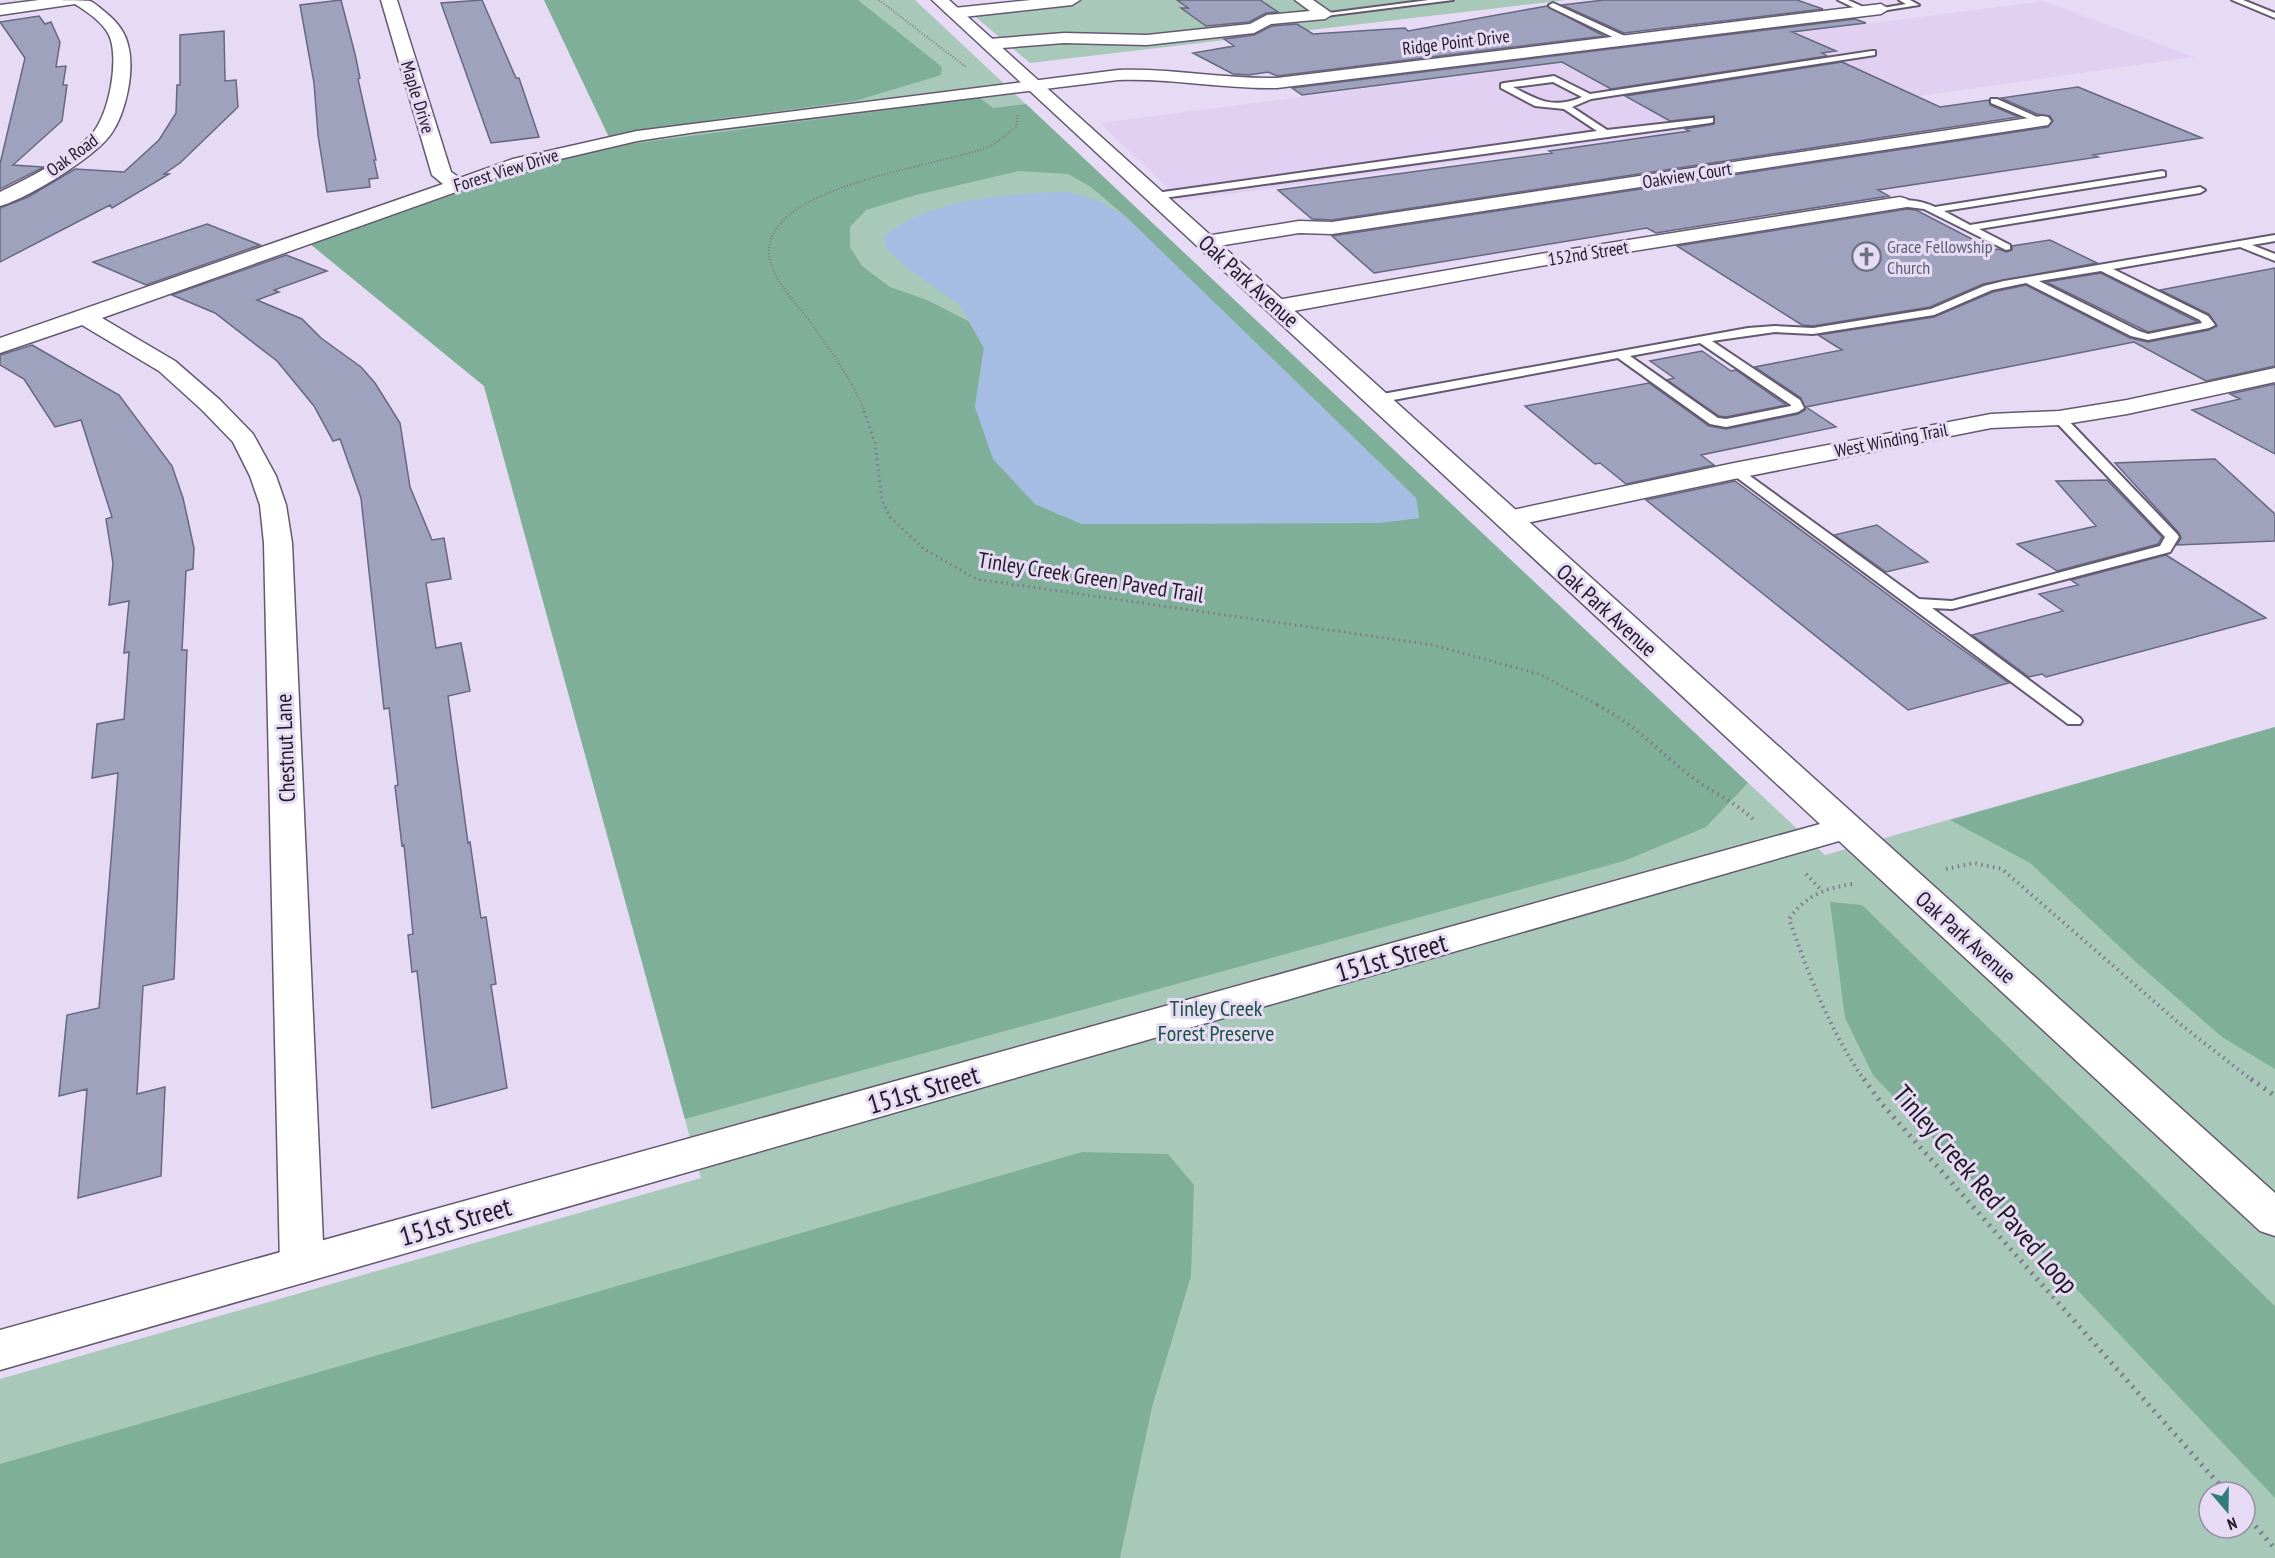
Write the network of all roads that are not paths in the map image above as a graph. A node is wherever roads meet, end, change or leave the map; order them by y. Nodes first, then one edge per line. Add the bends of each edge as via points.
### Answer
1 (72, 0) edge
2 (79, 0) edge
3 (389, 0) edge
4 (1072, 0) edge
5 (1303, 0) edge
6 (1449, 0) edge
7 (1842, 0) edge
8 (1903, 0) edge
9 (2236, 0) edge
10 (1553, 5) dead end
11 (947, 6) edge
12 (0, 10) edge
13 (1874, 10) junction
14 (1325, 14) junction
15 (2275, 16) edge
16 (1626, 40) junction
17 (989, 44) junction
18 (1872, 53) dead end
19 (1035, 86) junction
20 (1589, 98) junction
21 (1994, 101) dead end
22 (1566, 108) junction
23 (1710, 120) dead end
24 (2042, 121) joint
25 (1605, 133) junction
26 (2162, 174) dead end
27 (458, 185) junction
28 (2200, 190) dead end
29 (1156, 196) junction
30 (0, 200) edge
31 (1900, 203) joint
32 (1933, 210) junction
33 (1968, 228) junction
34 (2275, 238) edge
35 (2241, 244) junction
36 (2006, 247) dead end
37 (1213, 249) junction
38 (2275, 258) edge
39 (2102, 267) junction
40 (2028, 280) junction
41 (1276, 307) junction
42 (85, 317) junction
43 (1701, 339) junction
44 (0, 346) edge
45 (1619, 354) junction
46 (2275, 375) edge
47 (1377, 399) junction
48 (2059, 418) junction
49 (1734, 471) junction
50 (1508, 519) junction
51 (1915, 603) junction
52 (2074, 721) dead end
53 (1846, 828) junction
54 (2275, 1219) edge
55 (302, 1265) junction
56 (0, 1350) edge

1 - 12 street
2 - 30 street, Oak Road via 105,18 120,40 123,57 113,113 102,133 74,157
3 - 27 street, Maple Drive via 442,175
4 - 11 street
5 - 14 street
6 - 14 lane
7 - 13 lane
8 - 13 lane via 1915,5
9 - 15 lane
10 - 16 lane
11 - 17 street, Oak Park Avenue
13 - 16 street, Ridge Point Drive
14 - 17 street via 1267,20 1254,28 1147,40 1064,38
16 - 19 street, Ridge Point Drive via 1277,83 1248,85 1144,73
17 - 19 street, Oak Park Avenue
18 - 20 lane
19 - 27 street, Forest View Drive via 637,136 520,163
19 - 29 street, Oak Park Avenue
20 - 22 lane
20 - 22 lane via 1554,79 1504,86 1538,104
21 - 24 lane
22 - 25 lane
23 - 25 lane
24 - 37 street, Oakview Court via 1332,228 1312,240
25 - 29 lane
26 - 32 lane
27 - 42 street, Forest View Drive
28 - 33 lane
29 - 37 street, Oak Park Avenue
31 - 32 lane
31 - 41 street, 152nd Street
32 - 33 lane
33 - 36 lane
34 - 35 lane
35 - 38 lane
35 - 39 lane
37 - 41 street, Oak Park Avenue
39 - 40 lane
39 - 40 lane via 2204,318 2209,325 2148,337 2135,334
40 - 43 lane via 1988,288 1934,312 1813,331 1766,329
41 - 47 street, Oak Park Avenue
42 - 44 street, Forest View Drive
42 - 55 street, Chestnut Lane via 167,366 211,405 244,439 273,505 278,543
43 - 45 lane
43 - 45 lane via 1798,408 1726,423 1714,421
45 - 47 lane
46 - 48 street, West Winding Trail
47 - 50 street, Oak Park Avenue
48 - 49 street, West Winding Trail via 1991,421
48 - 51 lane via 2172,537 2165,549 1952,605
49 - 50 street, West Winding Trail
49 - 51 lane
50 - 53 street, Oak Park Avenue
51 - 52 lane
53 - 54 street, Oak Park Avenue
53 - 55 street, 151st Street
55 - 56 street, 151st Street

